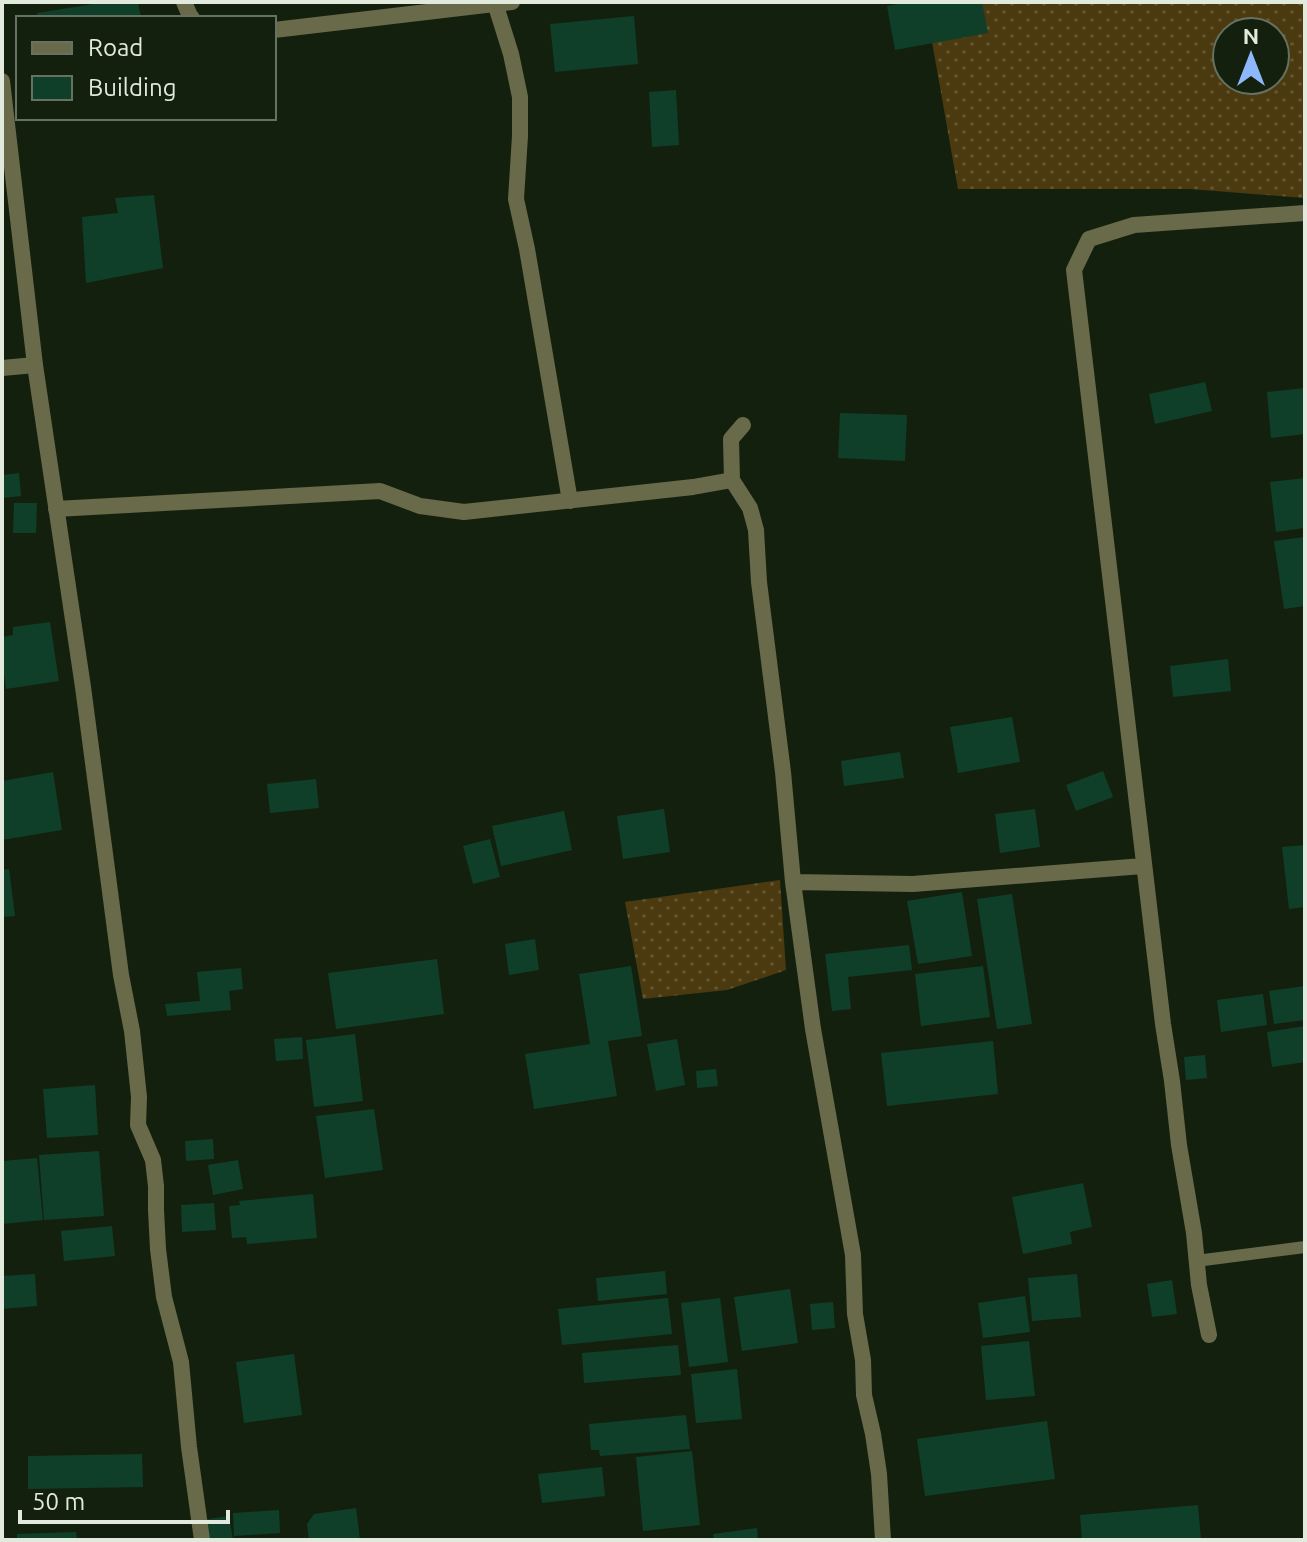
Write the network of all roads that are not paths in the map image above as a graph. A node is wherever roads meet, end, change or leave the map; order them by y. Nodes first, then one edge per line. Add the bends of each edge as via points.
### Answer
1 (503, 3) edge
2 (276, 30) edge
3 (2, 81) edge
4 (1305, 213) edge
5 (35, 365) junction
6 (2, 368) edge
7 (743, 425) dead end
8 (732, 480) junction
9 (570, 501) junction
10 (56, 509) junction
11 (1143, 866) junction
12 (793, 882) junction
13 (1305, 1247) edge
14 (1196, 1261) junction
15 (1209, 1335) dead end
16 (202, 1540) edge
17 (883, 1540) edge

1 - 2 street
1 - 9 street via 520,97 516,199
3 - 5 street
4 - 11 street via 1134,225 1089,239 1074,270
5 - 6 street
5 - 10 street
7 - 8 street via 731,439
8 - 9 street
8 - 12 street via 750,508 756,530
9 - 10 street via 464,512 420,506 380,491
10 - 16 street via 132,1031 138,1125 153,1160 164,1297 181,1362
11 - 12 street via 913,884
11 - 14 street
12 - 17 street via 853,1255 855,1314 879,1474
13 - 14 lane
14 - 15 street

